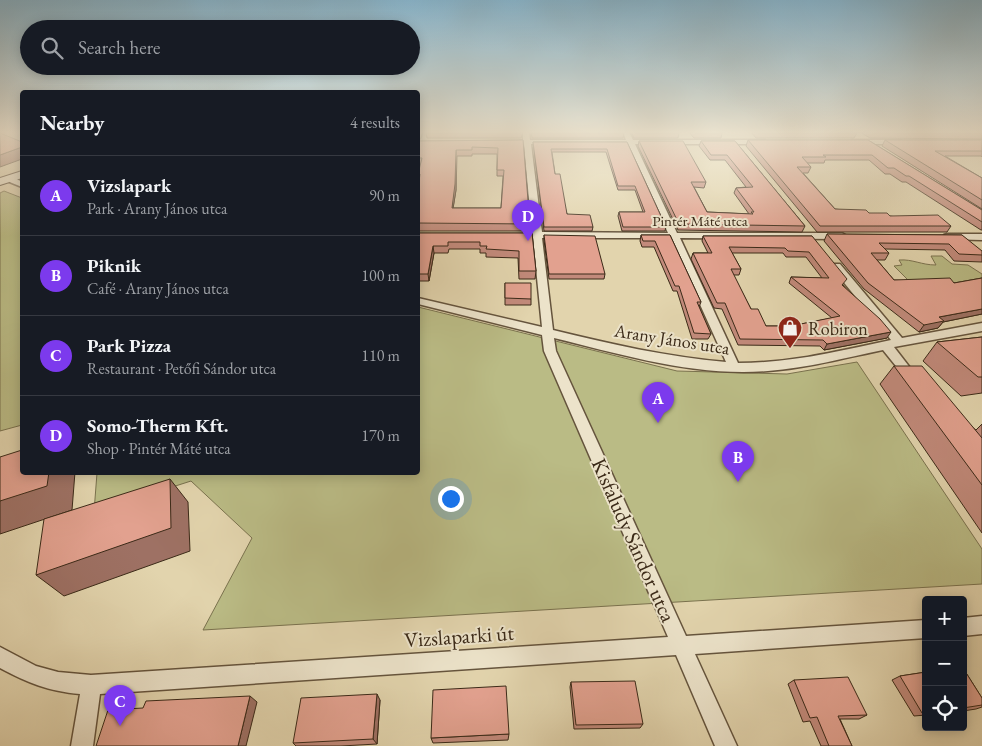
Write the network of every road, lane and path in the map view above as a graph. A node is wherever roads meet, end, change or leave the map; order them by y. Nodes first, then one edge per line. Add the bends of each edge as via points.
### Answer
1 (530, 167) edge
2 (642, 167) edge
3 (20, 175) edge
4 (5, 181) edge
5 (20, 185) edge
6 (519, 235) edge
7 (538, 235) junction
8 (672, 235) junction
9 (849, 236) edge
10 (934, 236) edge
11 (982, 237) edge
12 (830, 258) edge
13 (420, 301) edge
14 (982, 327) edge
15 (549, 332) junction
16 (892, 343) junction
17 (734, 367) junction
18 (922, 390) edge
19 (982, 626) edge
20 (967, 627) edge
21 (922, 629) edge
22 (681, 646) junction
23 (0, 657) edge
24 (91, 685) junction
25 (82, 746) edge
26 (726, 746) edge

1 - 7 street, Kisfaludy Sándor utca
2 - 8 street
3 - 4 street
4 - 5 street
6 - 7 street, Pintér Máté utca
7 - 8 street, Pintér Máté utca
7 - 15 street, Kisfaludy Sándor utca
8 - 9 street, Pintér Máté utca
8 - 17 street
10 - 11 street
12 - 16 street
13 - 15 street, Arany János utca
14 - 16 street, Arany János utca
15 - 17 street, Arany János utca via 663,359
15 - 22 street, Kisfaludy Sándor utca via 550,351
16 - 17 street, Arany János utca via 809,362
16 - 18 street
19 - 20 street
21 - 22 street, Vizslaparki út
22 - 24 street, Vizslaparki út
22 - 26 street, Kisfaludy Sándor utca
23 - 24 street, Vizslaparki út via 33,675 58,682
24 - 25 street

